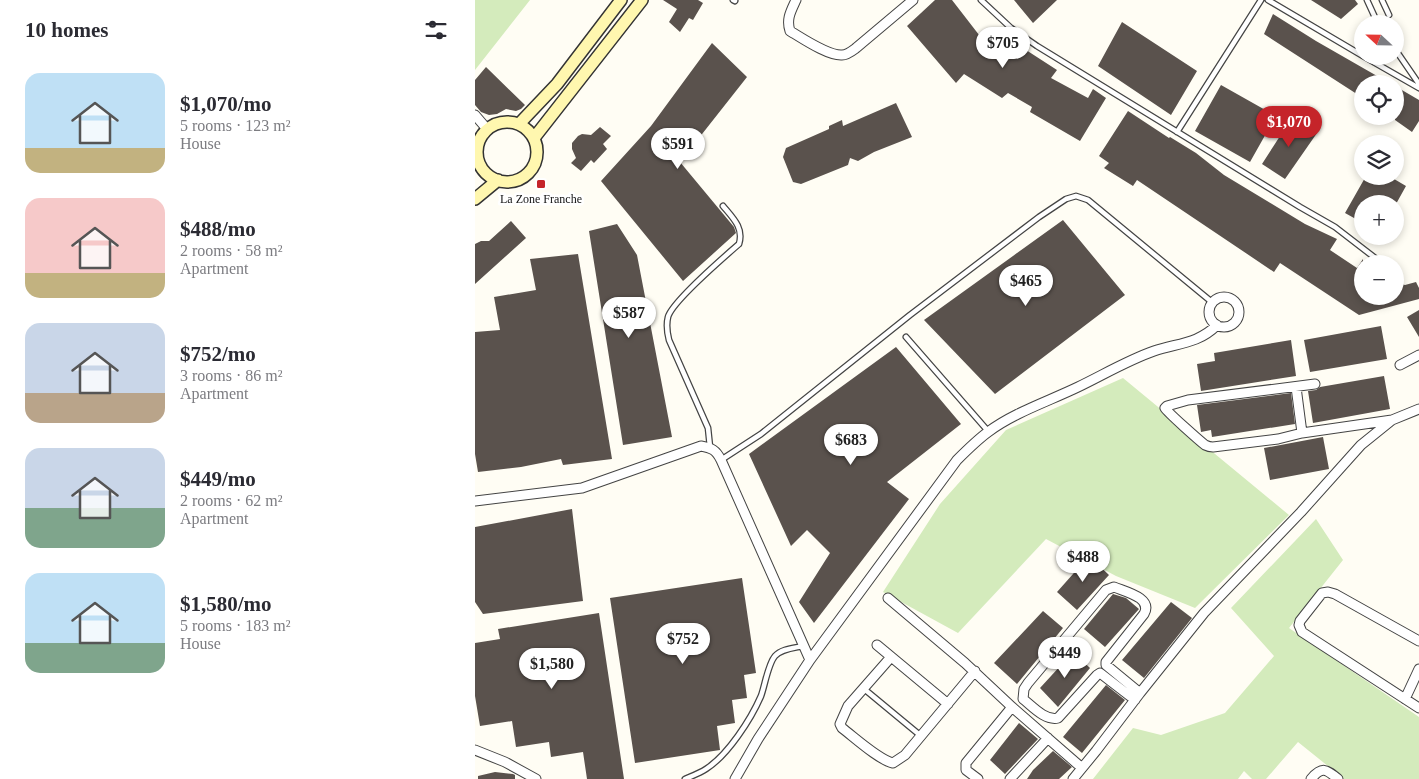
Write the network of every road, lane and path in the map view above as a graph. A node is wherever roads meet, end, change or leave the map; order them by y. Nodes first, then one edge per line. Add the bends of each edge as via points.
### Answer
1 (621, 0) edge
2 (642, 0) edge
3 (796, 0) edge
4 (913, 0) edge
5 (981, 0) edge
6 (1261, 0) edge
7 (1268, 0) edge
8 (1367, 0) edge
9 (1382, 0) edge
10 (1374, 15) edge
11 (1389, 15) dead end
12 (1354, 51) edge
13 (1404, 63) edge
14 (1380, 65) edge
15 (1419, 86) edge
16 (475, 115) edge
17 (519, 124) junction
18 (487, 129) junction
19 (1177, 132) junction
20 (534, 138) junction
21 (477, 167) edge
22 (498, 180) junction
23 (475, 199) edge
24 (723, 206) dead end
25 (1371, 255) edge
26 (1213, 303) junction
27 (1217, 325) junction
28 (906, 337) dead end
29 (1419, 354) edge
30 (1400, 365) dead end
31 (1315, 384) dead end
32 (1296, 387) junction
33 (1419, 409) edge
34 (1392, 420) junction
35 (989, 432) junction
36 (1302, 433) junction
37 (710, 447) junction
38 (721, 460) junction
39 (475, 501) edge
40 (888, 598) dead end
41 (1419, 641) edge
42 (877, 645) dead end
43 (803, 646) junction
44 (891, 656) junction
45 (810, 660) junction
46 (1419, 669) edge
47 (975, 672) junction
48 (863, 688) junction
49 (1138, 696) junction
50 (1405, 699) junction
51 (948, 704) junction
52 (1012, 707) junction
53 (1419, 708) edge
54 (921, 736) junction
55 (1048, 738) junction
56 (475, 750) edge
57 (1082, 768) junction
58 (536, 779) edge
59 (685, 779) edge
60 (735, 779) edge
61 (978, 779) edge
62 (1010, 779) edge
63 (1073, 779) edge
64 (1311, 779) edge
65 (1338, 779) edge

1 - 17 street via 557,84
2 - 20 street
3 - 4 street via 788,17 790,31 841,56 856,48
5 - 19 lane via 1011,28
6 - 19 lane
7 - 12 lane
8 - 10 lane
9 - 11 lane
13 - 15 lane
14 - 15 lane
16 - 18 street
17 - 18 street via 506,121
17 - 20 street via 526,127
18 - 21 street via 478,145
19 - 25 lane via 1335,227
20 - 22 street via 537,154 529,173 512,182
21 - 22 street
22 - 23 street
24 - 37 lane via 741,228 739,244 677,302 668,315 666,328 708,428
26 - 27 street via 1210,315
26 - 27 street via 1220,298 1228,298 1239,310 1233,325
26 - 38 lane via 1088,200 1076,196 1066,199 910,315 761,434
27 - 35 street via 1205,336 1129,362 1013,417
28 - 35 lane
29 - 30 street
31 - 32 street
32 - 36 street
32 - 36 street via 1188,400 1165,408 1206,445 1213,447
33 - 34 street
34 - 36 street
34 - 49 street via 1361,445 1227,588
35 - 45 street via 957,460
37 - 38 street
37 - 39 street via 701,446 582,488
38 - 43 street
40 - 47 street
41 - 50 street via 1328,592 1322,593 1299,625 1302,632
42 - 44 street
43 - 45 street
43 - 59 lane via 775,656 746,724 726,751 707,768
44 - 48 street
44 - 51 street
45 - 60 street
46 - 50 street
47 - 51 street
47 - 52 street
48 - 54 lane
48 - 54 street via 847,706 841,719 842,728 893,763 905,755
49 - 49 street via 1106,662 1147,610 1146,604 1114,587 1106,590 1028,683 1023,699 1043,715 1058,718 1100,673
49 - 57 street
50 - 53 street
51 - 54 street
52 - 55 street
52 - 61 street via 965,763 966,770
55 - 57 street
55 - 62 street
56 - 58 street
57 - 63 street
64 - 65 street via 1323,770

